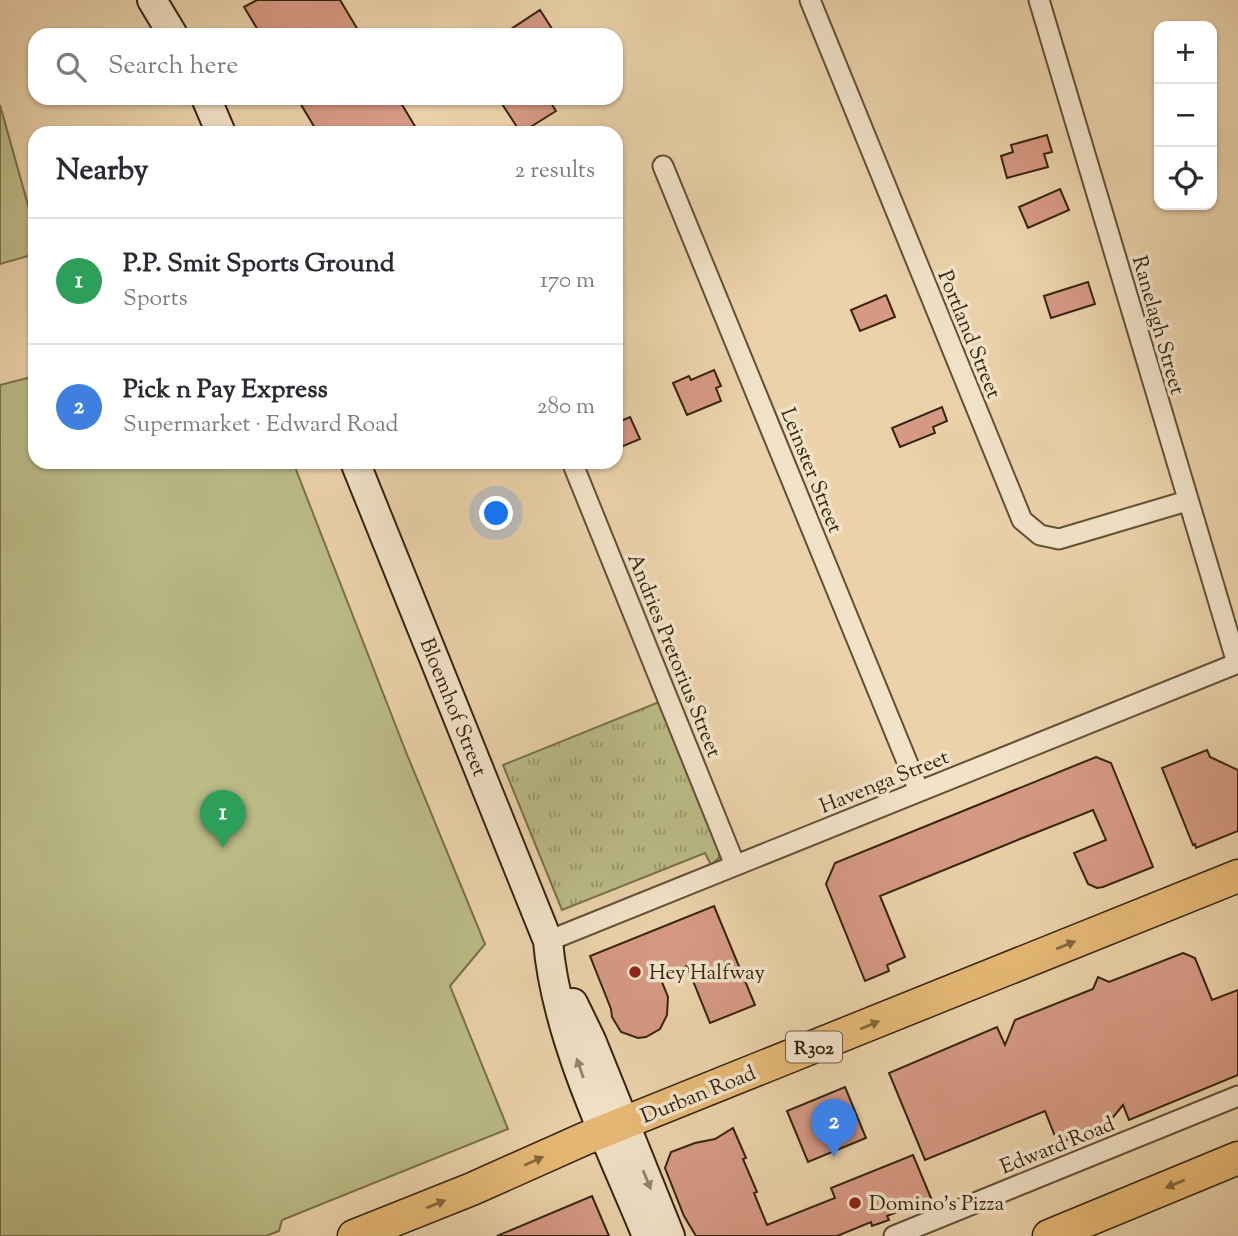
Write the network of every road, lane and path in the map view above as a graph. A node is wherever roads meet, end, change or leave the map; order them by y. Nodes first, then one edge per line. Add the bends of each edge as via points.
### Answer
1 (152, 0) edge
2 (810, 0) edge
3 (1039, 0) edge
4 (169, 28) edge
5 (209, 105) edge
6 (218, 126) edge
7 (663, 166) dead end
8 (358, 469) edge
9 (575, 469) edge
10 (1187, 501) junction
11 (1237, 663) edge
12 (919, 791) junction
13 (735, 865) junction
14 (1238, 876) edge
15 (549, 947) junction
16 (1238, 1096) edge
17 (615, 1127) junction
18 (1238, 1158) edge
19 (354, 1236) edge
20 (647, 1236) edge
21 (670, 1236) edge
22 (894, 1236) edge
23 (1049, 1236) edge

1 - 4 street
2 - 10 street, Portland Street via 1022,520 1040,535 1059,539
3 - 10 street, Ranelagh Street
5 - 6 street
7 - 12 street, Leinster Street
8 - 15 street, Bloemhof Street
9 - 13 street, Andries Pretorius Street
10 - 11 street, Ranelagh Street
11 - 12 street, Havenga Street
12 - 13 street, Havenga Street
13 - 15 street, Havenga Street
17 -> 14 main road, Durban Road / R302
15 - 17 street, Bloemhof Street via 567,1030
16 - 22 street, Edward Road
19 -> 17 main road, Durban Road / R302
17 - 20 street, Bloemhof Street
17 -> 21 street, Bloemhof Street
18 -> 23 main road

